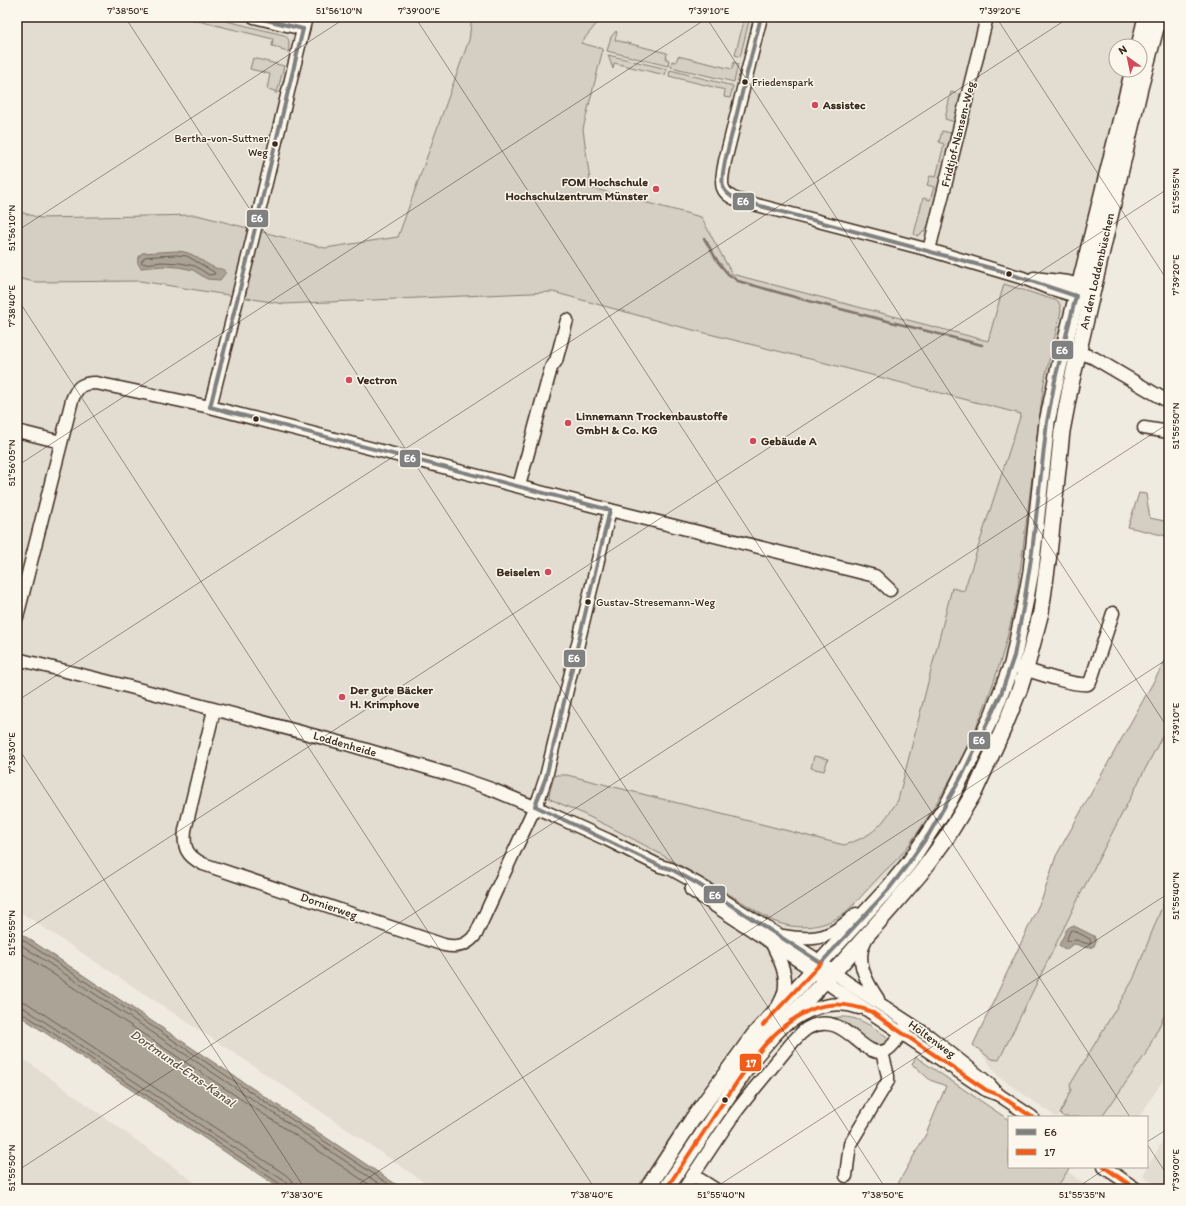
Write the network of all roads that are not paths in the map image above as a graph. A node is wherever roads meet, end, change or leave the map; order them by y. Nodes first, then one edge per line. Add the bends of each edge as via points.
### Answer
1 (254, 17) edge
2 (761, 17) edge
3 (987, 17) edge
4 (1146, 17) edge
5 (1159, 17) edge
6 (305, 23) edge
7 (1141, 38) edge
8 (1131, 78) edge
9 (930, 250) junction
10 (1078, 290) junction
11 (1092, 295) junction
12 (567, 320) dead end
13 (1078, 352) junction
14 (1169, 402) edge
15 (210, 407) junction
16 (1144, 428) dead end
17 (17, 431) edge
18 (1169, 432) edge
19 (61, 442) junction
20 (519, 486) junction
21 (610, 510) junction
22 (890, 590) dead end
23 (1112, 612) dead end
24 (17, 617) edge
25 (17, 659) edge
26 (1012, 664) junction
27 (1026, 669) junction
28 (214, 710) junction
29 (535, 806) junction
30 (890, 886) junction
31 (870, 932) junction
32 (775, 940) junction
33 (817, 967) junction
34 (829, 976) junction
35 (881, 1003) junction
36 (870, 1011) junction
37 (772, 1015) junction
38 (909, 1022) junction
39 (775, 1033) junction
40 (901, 1033) junction
41 (882, 1052) junction
42 (999, 1095) junction
43 (1030, 1116) edge
44 (1105, 1168) edge
45 (693, 1175) junction
46 (846, 1176) dead end
47 (647, 1189) edge
48 (666, 1189) edge
49 (684, 1189) edge
50 (715, 1189) edge
51 (1136, 1189) edge

1 - 6 street
2 - 9 street via 725,161 721,183 723,190 738,200
3 - 9 street, Fridtjof-Nansen-Weg
4 - 7 main road
5 - 11 main road, An den Loddenbüschen
6 - 15 street
8 - 10 main road, An den Loddenbüschen
9 - 10 street via 1046,287
10 - 11 street
10 - 26 main road, An den Loddenbüschen via 1047,422 1031,572
11 - 13 main road, An den Loddenbüschen
12 - 20 street via 556,361 551,368
13 - 14 street via 1094,358
13 - 27 main road, An den Loddenbüschen via 1062,431 1041,612
15 - 19 street via 96,382 88,383 75,391
15 - 20 street
16 - 18 street
17 - 19 street
19 - 24 street
20 - 21 street
21 - 22 street via 875,576
21 - 29 street via 546,777
23 - 27 street via 1088,684
25 - 28 street, Loddenheide
26 - 27 street
26 - 30 main road, An den Loddenbüschen via 992,716 949,802 909,863
27 - 31 main road, An den Loddenbüschen via 1006,724 974,791 920,874
28 - 29 street, Loddenheide via 350,745 448,774
28 - 29 street, Dornierweg via 185,830 185,847 195,860 444,945 461,946 476,934
29 - 32 street, Loddenheide via 698,884
30 - 32 street via 832,934
30 - 33 main road, An den Loddenbüschen
31 - 34 main road, An den Loddenbüschen
31 - 35 street, Höltenweg via 862,948 861,962 865,977
32 - 33 street, Loddenheide
32 - 37 street via 784,971 785,988
33 - 34 street, Loddenheide
33 - 37 main road, An den Loddenbüschen
34 - 35 street, Höltenweg via 848,983
34 - 36 street, Höltenweg
34 - 39 main road, An den Loddenbüschen
35 - 38 street, Höltenweg
36 - 39 street, Höltenweg via 848,1005 817,1008 795,1018
36 - 40 street, Höltenweg
37 - 47 main road, An den Loddenbüschen via 711,1092
38 - 40 street
38 - 42 street, Höltenweg via 960,1059
39 - 48 main road, An den Loddenbüschen via 747,1067
40 - 41 street via 891,1046
40 - 42 street, Höltenweg via 986,1090
41 - 45 street via 869,1050 834,1025 817,1025 807,1029 742,1104
41 - 46 street via 888,1080 850,1144
42 - 43 street, Höltenweg
44 - 51 street
45 - 49 street
45 - 50 street

